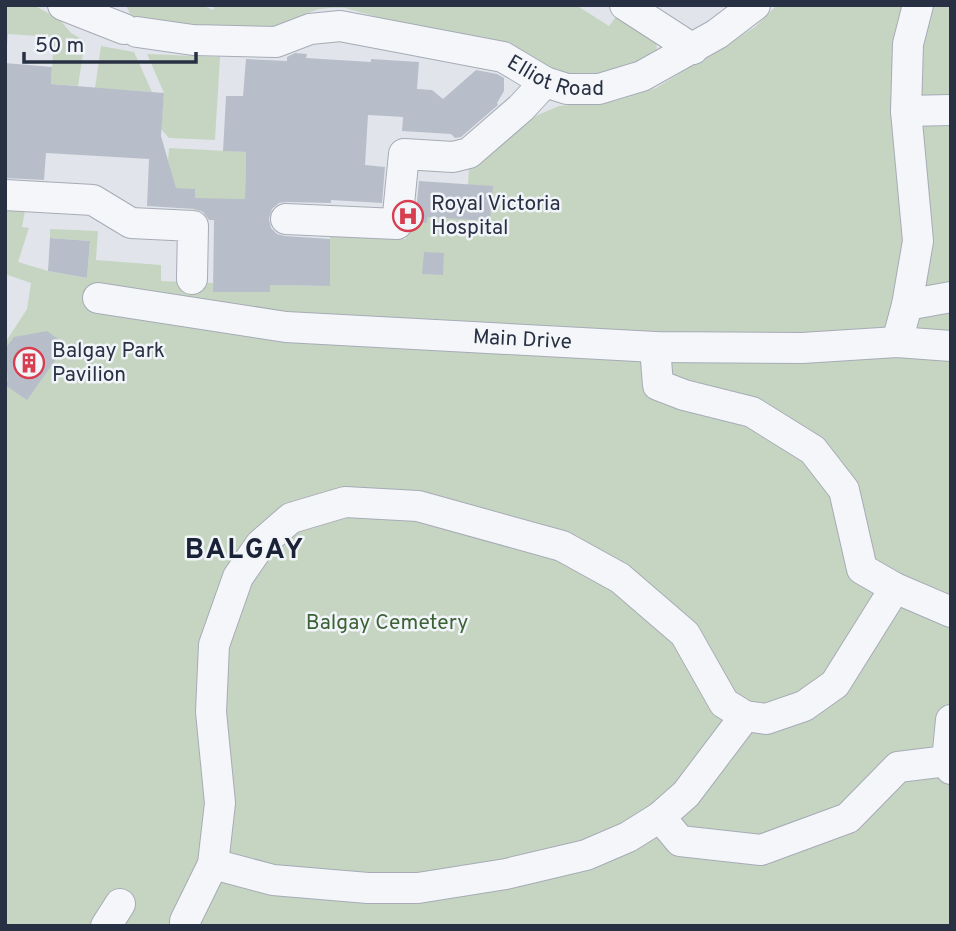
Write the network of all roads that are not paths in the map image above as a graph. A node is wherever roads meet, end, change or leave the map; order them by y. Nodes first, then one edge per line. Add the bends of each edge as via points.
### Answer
1 (62, 5) edge
2 (625, 5) edge
3 (755, 5) edge
4 (918, 5) edge
5 (693, 49) junction
6 (545, 82) junction
7 (951, 110) edge
8 (906, 111) junction
9 (5, 195) edge
10 (286, 219) dead end
11 (192, 279) dead end
12 (951, 297) edge
13 (98, 298) dead end
14 (907, 305) junction
15 (897, 342) junction
16 (951, 346) edge
17 (654, 347) junction
18 (895, 588) junction
19 (951, 612) edge
20 (744, 716) junction
21 (951, 720) edge
22 (949, 765) edge
23 (660, 817) junction
24 (213, 864) junction
25 (106, 926) edge
26 (124, 926) edge
27 (185, 926) edge

1 - 6 street, Elliot Road via 131,30 193,40 276,42 310,29 340,26 503,57
2 - 5 street
3 - 5 street, Elliot Road
4 - 8 street via 908,44
5 - 6 street, Elliot Road via 642,76 599,89 567,89
6 - 10 street via 469,153 453,157 404,154 397,224
7 - 8 street
8 - 14 street via 918,241
9 - 11 street via 93,200 131,223 193,226
12 - 14 street
13 - 17 street, Main Drive via 286,327
14 - 15 street
15 - 16 street, Main Drive
15 - 17 street, Main Drive via 802,348
17 - 18 street via 658,385 752,412 813,450 844,490 862,569
18 - 19 street
18 - 20 street via 835,684 804,706 766,719
20 - 23 street via 686,794
20 - 24 street via 724,703 685,634 620,578 562,546 418,506 345,502 291,518 260,545 238,577 214,645 211,712 220,803
21 - 22 street
22 - 23 street via 898,767 848,818 761,850 680,841
23 - 24 street via 586,855 418,888 273,880
24 - 27 street
25 - 26 street via 120,904

